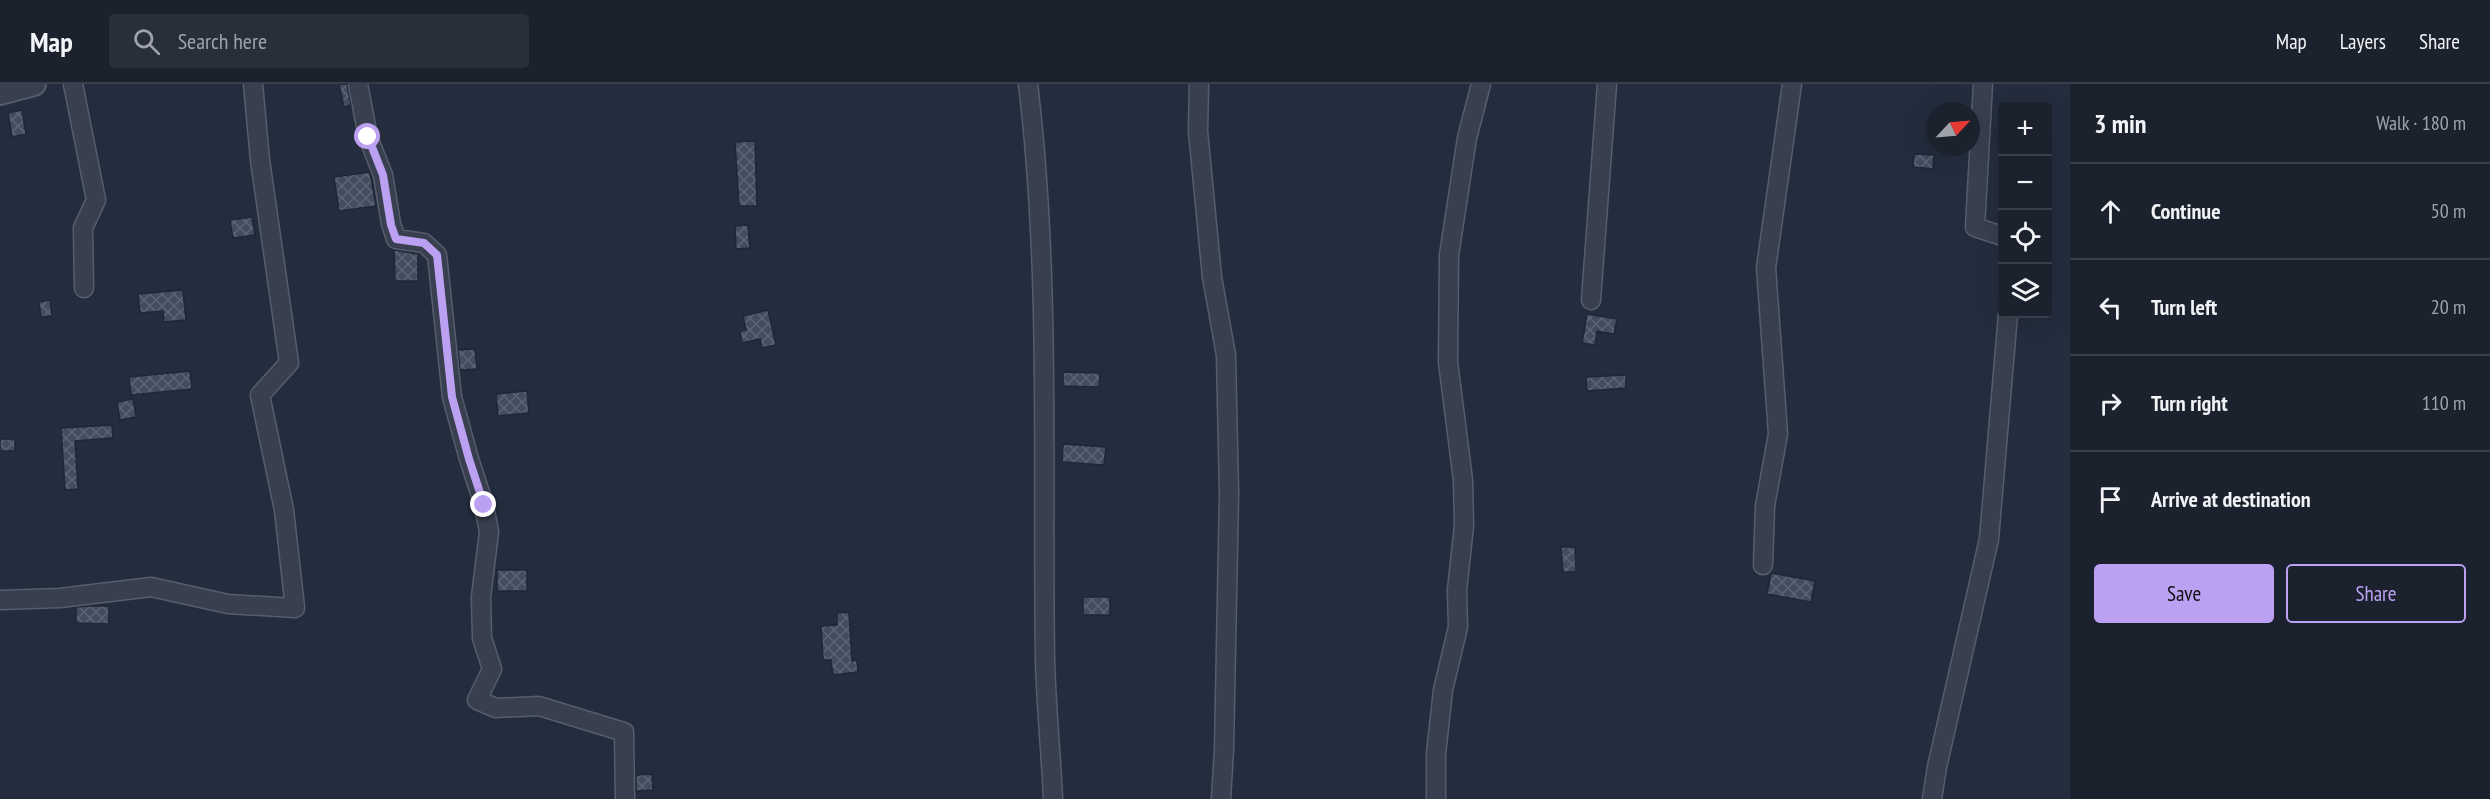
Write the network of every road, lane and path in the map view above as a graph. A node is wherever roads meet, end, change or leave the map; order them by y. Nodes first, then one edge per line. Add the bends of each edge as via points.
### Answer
1 (34, 84) edge
2 (73, 84) edge
3 (253, 84) edge
4 (358, 84) edge
5 (1028, 84) edge
6 (1199, 84) edge
7 (1481, 84) edge
8 (1607, 84) edge
9 (1792, 84) edge
10 (1983, 84) edge
11 (0, 93) edge
12 (1998, 235) edge
13 (84, 288) dead end
14 (1590, 300) dead end
15 (2008, 318) edge
16 (1763, 565) dead end
17 (0, 600) edge
18 (625, 799) edge
19 (1053, 799) edge
20 (1221, 799) edge
21 (1436, 799) edge
22 (1932, 799) edge

1 - 11 street
2 - 13 street via 96,200 83,228
3 - 17 street via 289,363 260,395 284,510 295,608 228,604 151,588
4 - 18 street via 396,239 424,243 437,255 452,397 489,532 482,638 492,669 477,700 496,708 539,706 624,732
5 - 19 street via 1036,149 1045,661
6 - 20 street via 1198,131 1212,278 1226,355 1230,494
7 - 21 street via 1467,138 1449,255 1448,362 1463,480 1464,526 1456,590 1458,627 1443,690 1436,754
8 - 14 street
9 - 16 street via 1766,268 1778,434 1765,506
10 - 12 street via 1976,227
15 - 22 street via 1989,539

